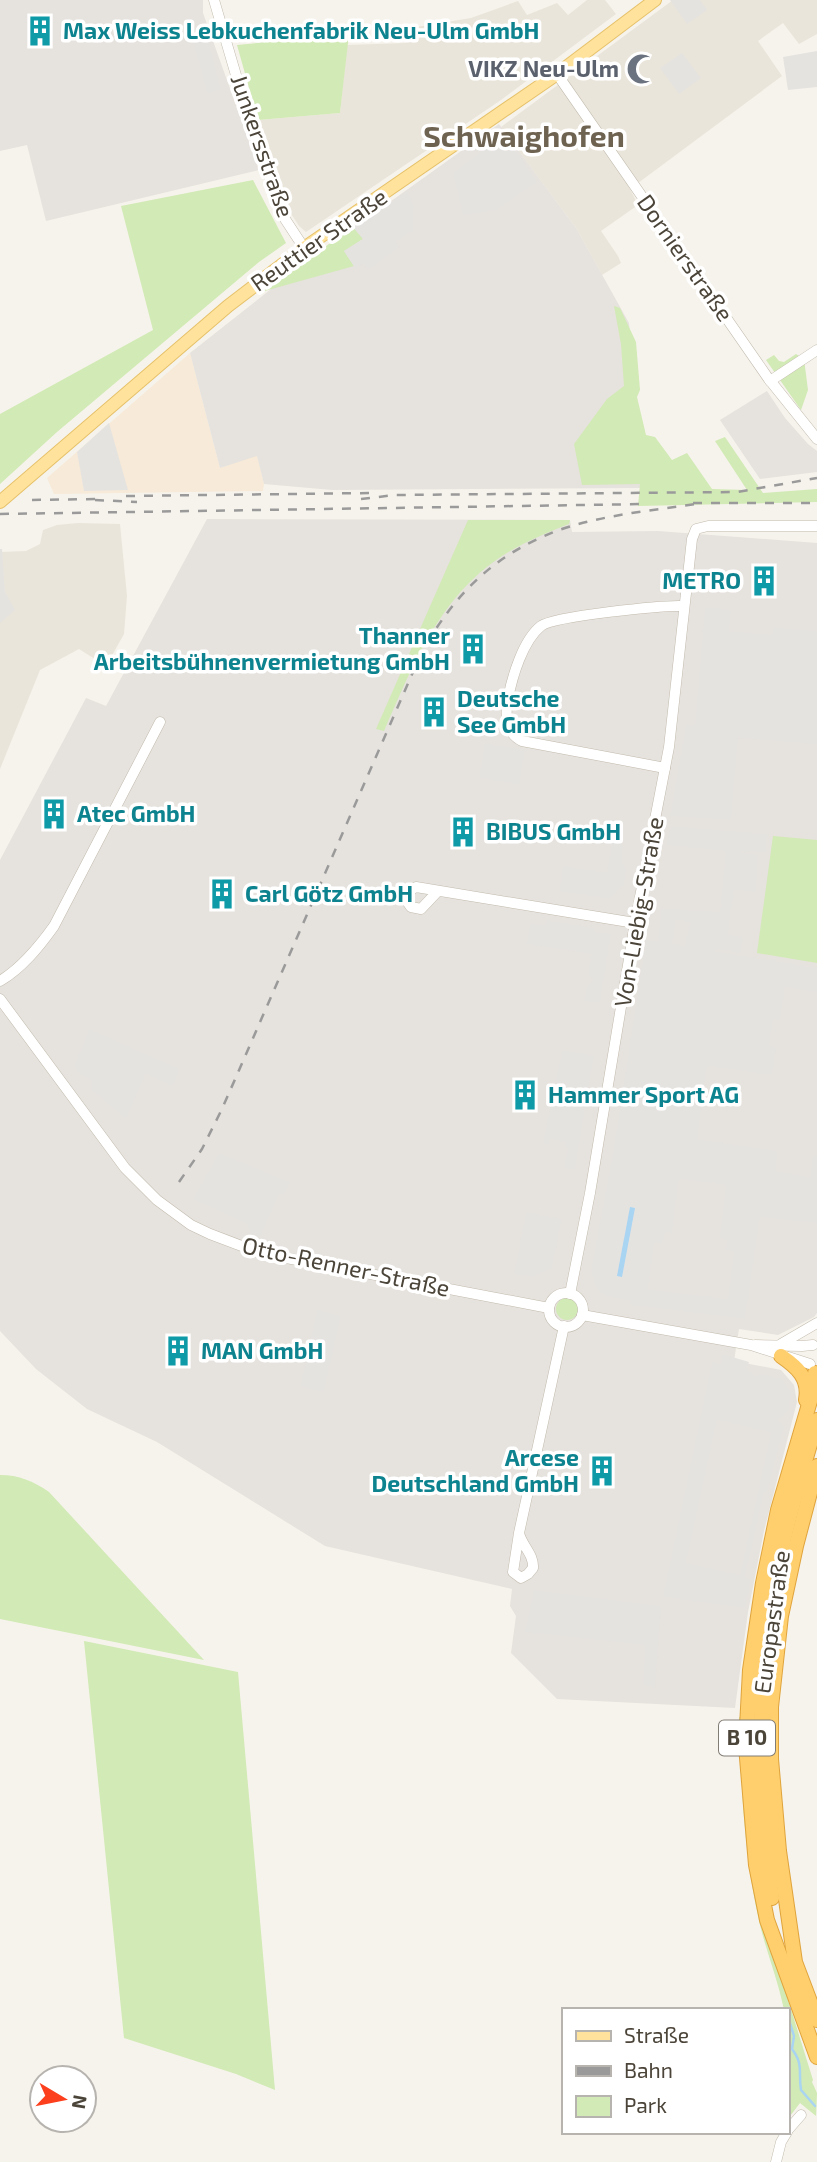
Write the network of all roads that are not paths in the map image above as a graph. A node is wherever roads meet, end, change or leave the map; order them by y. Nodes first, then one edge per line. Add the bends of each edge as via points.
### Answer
1 (214, 0) edge
2 (655, 0) edge
3 (557, 74) junction
4 (304, 248) junction
5 (817, 349) edge
6 (770, 382) junction
7 (817, 439) edge
8 (0, 502) edge
9 (817, 526) edge
10 (684, 606) junction
11 (160, 722) dead end
12 (665, 768) junction
13 (438, 891) dead end
14 (635, 923) junction
15 (0, 981) edge
16 (0, 999) edge
17 (570, 1294) junction
18 (549, 1308) junction
19 (582, 1315) junction
20 (817, 1324) edge
21 (564, 1326) junction
22 (815, 1343) edge
23 (780, 1350) junction
24 (814, 1371) edge
25 (817, 1420) edge
26 (802, 1425) junction
27 (817, 1465) edge
28 (519, 1533) dead end
29 (789, 1964) junction
30 (817, 2020) edge
31 (817, 2057) edge
32 (801, 2115) dead end
33 (789, 2130) edge
34 (786, 2134) edge
35 (776, 2162) edge

1 - 4 street, Junkersstraße via 250,123 285,219
2 - 3 main road, Reuttier Straße
3 - 4 main road, Reuttier Straße
3 - 6 street, Dornierstraße
4 - 8 main road, Reuttier Straße via 228,306
5 - 6 street
6 - 7 street, Dornierstraße
9 - 10 street, Von-Liebig-Straße via 696,529
10 - 12 street, Von-Liebig-Straße
10 - 12 street via 545,623 519,660 507,701 508,726 522,741
11 - 15 street via 54,926 39,947
12 - 14 street, Von-Liebig-Straße
13 - 14 street
14 - 17 street, Von-Liebig-Straße
16 - 18 street, Otto-Renner-Straße via 125,1168 191,1225 260,1253
17 - 18 street via 558,1295
17 - 19 street via 579,1300
18 - 21 street via 553,1320
19 - 21 street via 575,1324
19 - 23 street
20 - 23 street
21 - 28 street
22 - 23 street
22 - 24 street via 809,1356
23 - 24 street
23 - 26 highway, B 10 via 798,1367 805,1384
24 - 26 highway, B 10 via 815,1384
25 - 29 highway, Europastraße / B 10 via 782,1546 770,1612 760,1734 768,1870
26 - 29 highway, B 10 via 763,1583 747,1700 746,1746 756,1865 767,1920
27 - 29 highway via 786,1586 771,1707 771,1759
29 - 30 highway, B 10
29 - 31 highway, B 10
32 - 33 street
34 - 35 street

